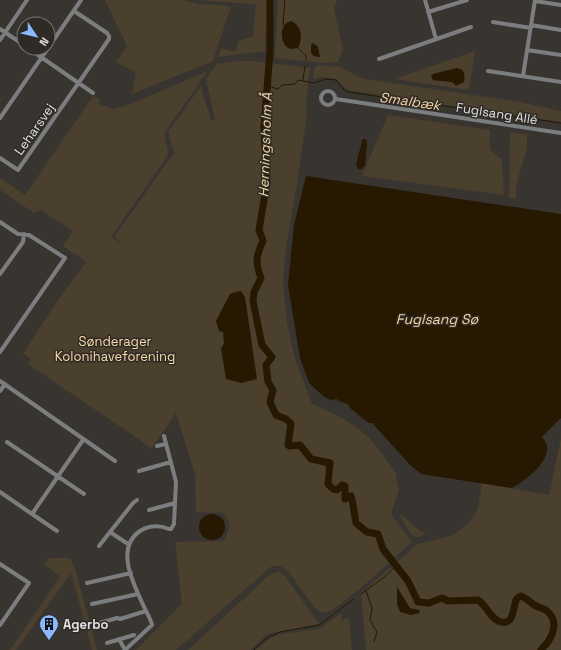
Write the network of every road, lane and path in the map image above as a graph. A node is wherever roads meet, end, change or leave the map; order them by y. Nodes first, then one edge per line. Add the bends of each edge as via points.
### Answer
1 (27, 0) edge
2 (81, 0) edge
3 (425, 0) edge
4 (467, 0) edge
5 (535, 1) edge
6 (561, 5) edge
7 (74, 10) junction
8 (428, 12) junction
9 (493, 22) dead end
10 (531, 26) junction
11 (471, 27) dead end
12 (0, 29) edge
13 (561, 30) edge
14 (5, 32) junction
15 (436, 39) junction
16 (0, 40) edge
17 (16, 40) edge
18 (527, 50) junction
19 (561, 55) edge
20 (39, 56) edge
21 (42, 58) junction
22 (379, 59) dead end
23 (488, 71) dead end
24 (523, 76) junction
25 (561, 82) edge
26 (79, 83) junction
27 (94, 93) dead end
28 (336, 99) dead end
29 (0, 118) edge
30 (561, 133) edge
31 (1, 158) edge
32 (0, 222) edge
33 (24, 234) junction
34 (0, 274) edge
35 (0, 352) edge
36 (0, 381) edge
37 (5, 384) junction
38 (0, 391) edge
39 (164, 436) dead end
40 (83, 440) junction
41 (7, 442) dead end
42 (166, 444) junction
43 (157, 446) dead end
44 (115, 461) dead end
45 (171, 462) junction
46 (139, 471) dead end
47 (58, 476) junction
48 (0, 492) edge
49 (84, 494) dead end
50 (138, 500) dead end
51 (175, 503) junction
52 (149, 510) dead end
53 (32, 514) junction
54 (57, 531) dead end
55 (110, 532) junction
56 (128, 544) junction
57 (99, 546) dead end
58 (0, 564) edge
59 (130, 573) junction
60 (87, 583) dead end
61 (138, 594) junction
62 (92, 604) dead end
63 (146, 612) junction
64 (99, 623) dead end
65 (0, 625) edge
66 (134, 635) dead end
67 (119, 640) junction
68 (107, 643) dead end
69 (125, 650) edge

1 - 14 street
2 - 7 street
3 - 8 street
4 - 8 street
5 - 6 street
5 - 10 street
7 - 21 street
7 - 26 street via 109,36
8 - 15 street
9 - 10 street
10 - 13 street
10 - 18 street
11 - 15 street
12 - 14 street
14 - 16 street
14 - 17 street
15 - 22 street
18 - 19 street
18 - 24 street
20 - 21 street
21 - 26 street
21 - 29 street
23 - 24 street
24 - 25 street
26 - 27 street
26 - 31 street, Leharsvej via 18,170
28 - 30 street, Fuglsang Allé
32 - 33 street via 18,234
33 - 34 street via 22,242
33 - 35 street via 65,258
36 - 37 street
37 - 38 street
37 - 40 street
39 - 42 street
40 - 44 street
40 - 47 street
41 - 47 street
42 - 43 street
42 - 45 street
45 - 46 street
45 - 51 street via 176,482
47 - 49 street
47 - 53 street
48 - 53 street
50 - 55 street
51 - 52 street
51 - 56 street via 174,524 171,529 157,526 145,528
53 - 54 street
55 - 56 street
55 - 57 street
56 - 59 street
58 - 65 street via 29,584
59 - 60 street
59 - 61 street
61 - 62 street
61 - 63 street
63 - 64 street
63 - 69 street via 152,625
66 - 67 street
67 - 68 street
67 - 69 street

